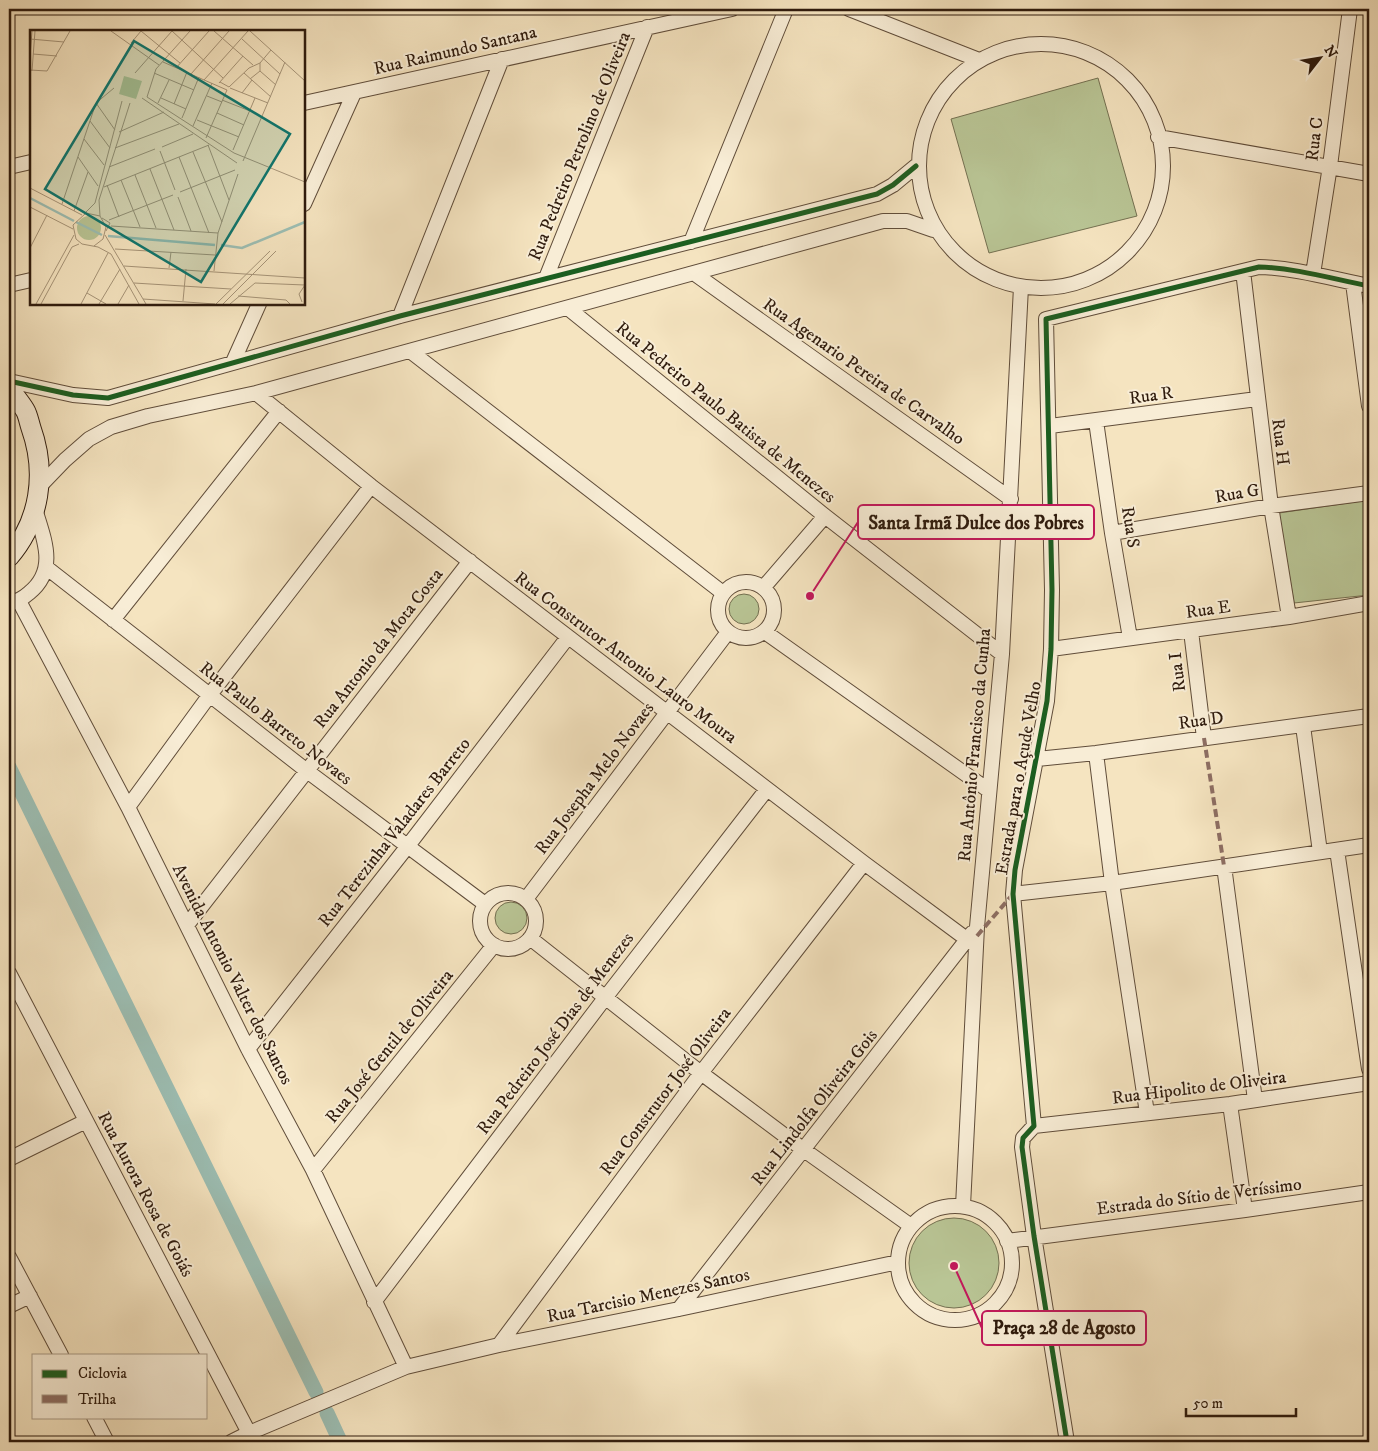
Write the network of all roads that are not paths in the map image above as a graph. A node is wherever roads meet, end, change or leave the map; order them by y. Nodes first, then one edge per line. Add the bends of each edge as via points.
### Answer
1 (732, 9) edge
2 (786, 9) edge
3 (849, 9) edge
4 (1350, 9) edge
5 (647, 27) junction
6 (502, 59) junction
7 (979, 60) junction
8 (354, 93) junction
9 (305, 103) edge
10 (1158, 137) junction
11 (30, 162) edge
12 (9, 166) edge
13 (916, 166) junction
14 (1330, 166) junction
15 (1369, 174) edge
16 (305, 202) edge
17 (933, 230) junction
18 (691, 242) junction
19 (1243, 271) junction
20 (695, 274) junction
21 (1313, 274) junction
22 (546, 278) junction
23 (30, 280) edge
24 (1353, 283) junction
25 (9, 285) edge
26 (1369, 286) edge
27 (1021, 287) junction
28 (259, 305) edge
29 (569, 309) junction
30 (400, 316) junction
31 (410, 351) junction
32 (233, 362) junction
33 (9, 380) edge
34 (9, 388) edge
35 (256, 393) junction
36 (1257, 399) junction
37 (1369, 402) edge
38 (278, 411) junction
39 (1096, 421) junction
40 (1050, 426) junction
41 (40, 486) junction
42 (371, 486) junction
43 (1369, 493) edge
44 (1011, 499) junction
45 (1271, 506) junction
46 (35, 509) junction
47 (825, 516) junction
48 (1112, 533) junction
49 (9, 558) edge
50 (470, 561) junction
51 (47, 568) junction
52 (762, 588) junction
53 (723, 593) junction
54 (14, 602) edge
55 (1369, 603) edge
56 (1289, 617) junction
57 (113, 620) junction
58 (1191, 631) junction
59 (728, 632) junction
60 (765, 632) junction
61 (568, 636) junction
62 (1130, 638) junction
63 (1051, 649) junction
64 (1002, 654) junction
65 (209, 696) junction
66 (668, 712) junction
67 (1369, 716) edge
68 (1303, 726) junction
69 (1204, 738) junction
70 (1096, 753) junction
71 (1037, 759) junction
72 (307, 771) junction
73 (768, 788) junction
74 (988, 790) junction
75 (128, 807) junction
76 (1369, 846) edge
77 (408, 847) junction
78 (1337, 850) junction
79 (1320, 852) junction
80 (864, 863) junction
81 (1224, 866) junction
82 (1112, 883) junction
83 (1013, 894) junction
84 (526, 899) junction
85 (485, 904) junction
86 (187, 925) junction
87 (530, 938) junction
88 (972, 943) junction
89 (494, 945) junction
90 (9, 973) edge
91 (604, 998) junction
92 (248, 1049) junction
93 (1369, 1069) edge
94 (701, 1073) junction
95 (1369, 1083) edge
96 (1255, 1100) junction
97 (1230, 1104) junction
98 (1147, 1113) junction
99 (86, 1121) junction
100 (1034, 1126) junction
101 (804, 1150) junction
102 (9, 1159) edge
103 (313, 1170) junction
104 (1369, 1192) edge
105 (963, 1206) junction
106 (1245, 1210) junction
107 (911, 1226) junction
108 (1034, 1236) junction
109 (1007, 1241) junction
110 (9, 1257) edge
111 (898, 1262) junction
112 (30, 1296) junction
113 (374, 1302) junction
114 (9, 1306) edge
115 (679, 1309) junction
116 (499, 1345) junction
117 (59, 1354) edge
118 (208, 1354) edge
119 (208, 1355) edge
120 (406, 1367) junction
121 (95, 1418) edge
122 (249, 1433) junction
123 (107, 1442) edge
124 (231, 1442) edge
125 (1067, 1442) edge

1 - 5 street, Rua Raimundo Santana
2 - 18 street
3 - 7 street
4 - 14 street, Rua C
5 - 6 street, Rua Raimundo Santana
5 - 22 street, Rua Pedreiro Petrolino de Oliveira
6 - 8 street, Rua Raimundo Santana
6 - 30 street
7 - 10 street via 1016,45 1057,44 1095,56 1128,80 1151,113
7 - 13 street via 948,86 927,120
8 - 9 street, Rua Raimundo Santana
8 - 16 street
10 - 14 street
10 - 27 street via 1163,152 1161,192 1146,230 1120,260 1085,280 1045,288
11 - 12 street
13 - 17 street
13 - 18 street via 877,194
14 - 15 street
14 - 21 street, Rua C
17 - 20 street via 907,221 883,222
17 - 27 street via 984,274
18 - 22 street
19 - 21 street via 1259,267
19 - 36 street, Rua H
19 - 40 street, Estrada para o Açude Velho via 1046,319
20 - 29 street
20 - 44 street, Rua Agenario Pereira de Carvalho
21 - 24 street
22 - 30 street
23 - 25 street
24 - 26 street
24 - 37 street
27 - 44 street, Rua Antônio Francisco da Cunha
28 - 32 street
29 - 31 street
29 - 47 street, Rua Pedreiro Paulo Batista de Menezes
30 - 32 street
31 - 35 street
31 - 53 street
32 - 33 street via 108,398 73,395
34 - 41 street via 25,411 38,448
35 - 38 street, Rua Construtor Antonio Lauro Moura
35 - 41 street via 110,427 65,460
36 - 39 street, Rua R
36 - 45 street, Rua H
38 - 42 street, Rua Construtor Antonio Lauro Moura
38 - 57 street
39 - 40 street, Rua R
39 - 48 street, Rua S
40 - 63 street, Estrada para o Açude Velho
41 - 46 street
42 - 50 street, Rua Construtor Antonio Lauro Moura
42 - 65 street
43 - 45 street, Rua G
44 - 64 street, Rua Antônio Francisco da Cunha
45 - 48 street, Rua G
45 - 56 street, Rua H
46 - 49 street via 19,545
46 - 51 street via 45,542
47 - 52 street
47 - 64 street, Rua Pedreiro Paulo Batista de Menezes
48 - 62 street, Rua S
50 - 61 street, Rua Construtor Antonio Lauro Moura
50 - 72 street, Rua Antonio da Mota Costa
51 - 54 street via 38,586
51 - 57 street, Rua Paulo Barreto Novaes
52 - 53 street via 746,582 737,583
52 - 60 street via 769,593 774,609
53 - 59 street via 719,601 719,618
54 - 75 street, Avenida Antonio Valter dos Santos
55 - 56 street, Rua E
56 - 58 street, Rua E
57 - 65 street, Rua Paulo Barreto Novaes
58 - 62 street, Rua E
58 - 69 street, Rua I
59 - 60 street via 750,638
59 - 66 street, Rua Josepha Melo Novaes
60 - 74 street
61 - 66 street, Rua Construtor Antonio Lauro Moura
61 - 77 street, Rua Terezinha Valadares Barreto
62 - 63 street, Rua E
63 - 71 street, Estrada para o Açude Velho via 1047,701
64 - 74 street, Rua Antônio Francisco da Cunha
65 - 72 street, Rua Paulo Barreto Novaes
65 - 75 street
66 - 73 street, Rua Construtor Antonio Lauro Moura
66 - 84 street, Rua Josepha Melo Novaes
67 - 68 street, Rua D
68 - 69 street, Rua D
68 - 79 street
69 - 70 street, Rua D
70 - 71 street, Rua D
70 - 82 street
71 - 83 street, Estrada para o Açude Velho
72 - 77 street, Rua Paulo Barreto Novaes
72 - 86 street, Rua Antonio da Mota Costa
73 - 80 street, Rua Construtor Antonio Lauro Moura
73 - 91 street, Rua Pedreiro José Dias de Menezes
74 - 88 street, Rua Antônio Francisco da Cunha via 977,926
75 - 86 street, Avenida Antonio Valter dos Santos
76 - 78 street
77 - 85 street, Rua Paulo Barreto Novaes
77 - 92 street, Rua Terezinha Valadares Barreto
78 - 79 street
78 - 93 street
79 - 81 street
80 - 88 street, Rua Construtor Antonio Lauro Moura
80 - 94 street, Rua Construtor José Oliveira
81 - 82 street
81 - 96 street
82 - 83 street
82 - 98 street
83 - 100 street, Estrada para o Açude Velho
84 - 85 street via 518,894 500,893
84 - 87 street via 532,905 536,922
85 - 89 street via 481,926 483,934
86 - 92 street, Avenida Antonio Valter dos Santos
87 - 89 street via 509,949
87 - 91 street
88 - 101 street, Rua Lindolfa Oliveira Gois
88 - 105 street, Rua Antônio Francisco da Cunha
89 - 103 street, Rua José Gentil de Oliveira
90 - 99 street, Rua Aurora Rosa de Goiás
91 - 94 street
91 - 113 street, Rua Pedreiro José Dias de Menezes
92 - 103 street, Avenida Antonio Valter dos Santos
94 - 101 street
94 - 116 street, Rua Construtor José Oliveira
95 - 96 street, Rua Hipolito de Oliveira
96 - 97 street, Rua Hipolito de Oliveira
97 - 98 street, Rua Hipolito de Oliveira
97 - 106 street
98 - 100 street, Rua Hipolito de Oliveira
99 - 102 street
99 - 118 street, Rua Aurora Rosa de Goiás
100 - 108 street via 1023,1138 1022,1147
101 - 107 street
101 - 115 street, Rua Lindolfa Oliveira Gois
103 - 113 street, Avenida Antonio Valter dos Santos
104 - 106 street, Estrada do Sítio de Veríssimo
105 - 107 street via 944,1207 926,1213
105 - 109 street via 990,1218
106 - 108 street, Estrada do Sítio de Veríssimo
107 - 111 street via 901,1243
108 - 109 street, Estrada do Sítio de Veríssimo
108 - 125 street
109 - 111 street via 1012,1268 1003,1294 991,1308 975,1317 957,1321 938,1318 922,1310 909,1297 900,1280
110 - 112 street
111 - 115 street, Rua Tarcisio Menezes Santos
112 - 114 street
112 - 117 street
113 - 120 street, Avenida Antonio Valter dos Santos
115 - 116 street, Rua Tarcisio Menezes Santos
116 - 120 street, Rua Tarcisio Menezes Santos
119 - 122 street, Rua Aurora Rosa de Goiás
120 - 122 street, Rua Tarcisio Menezes Santos
121 - 123 street
122 - 124 street, Rua Tarcisio Menezes Santos

